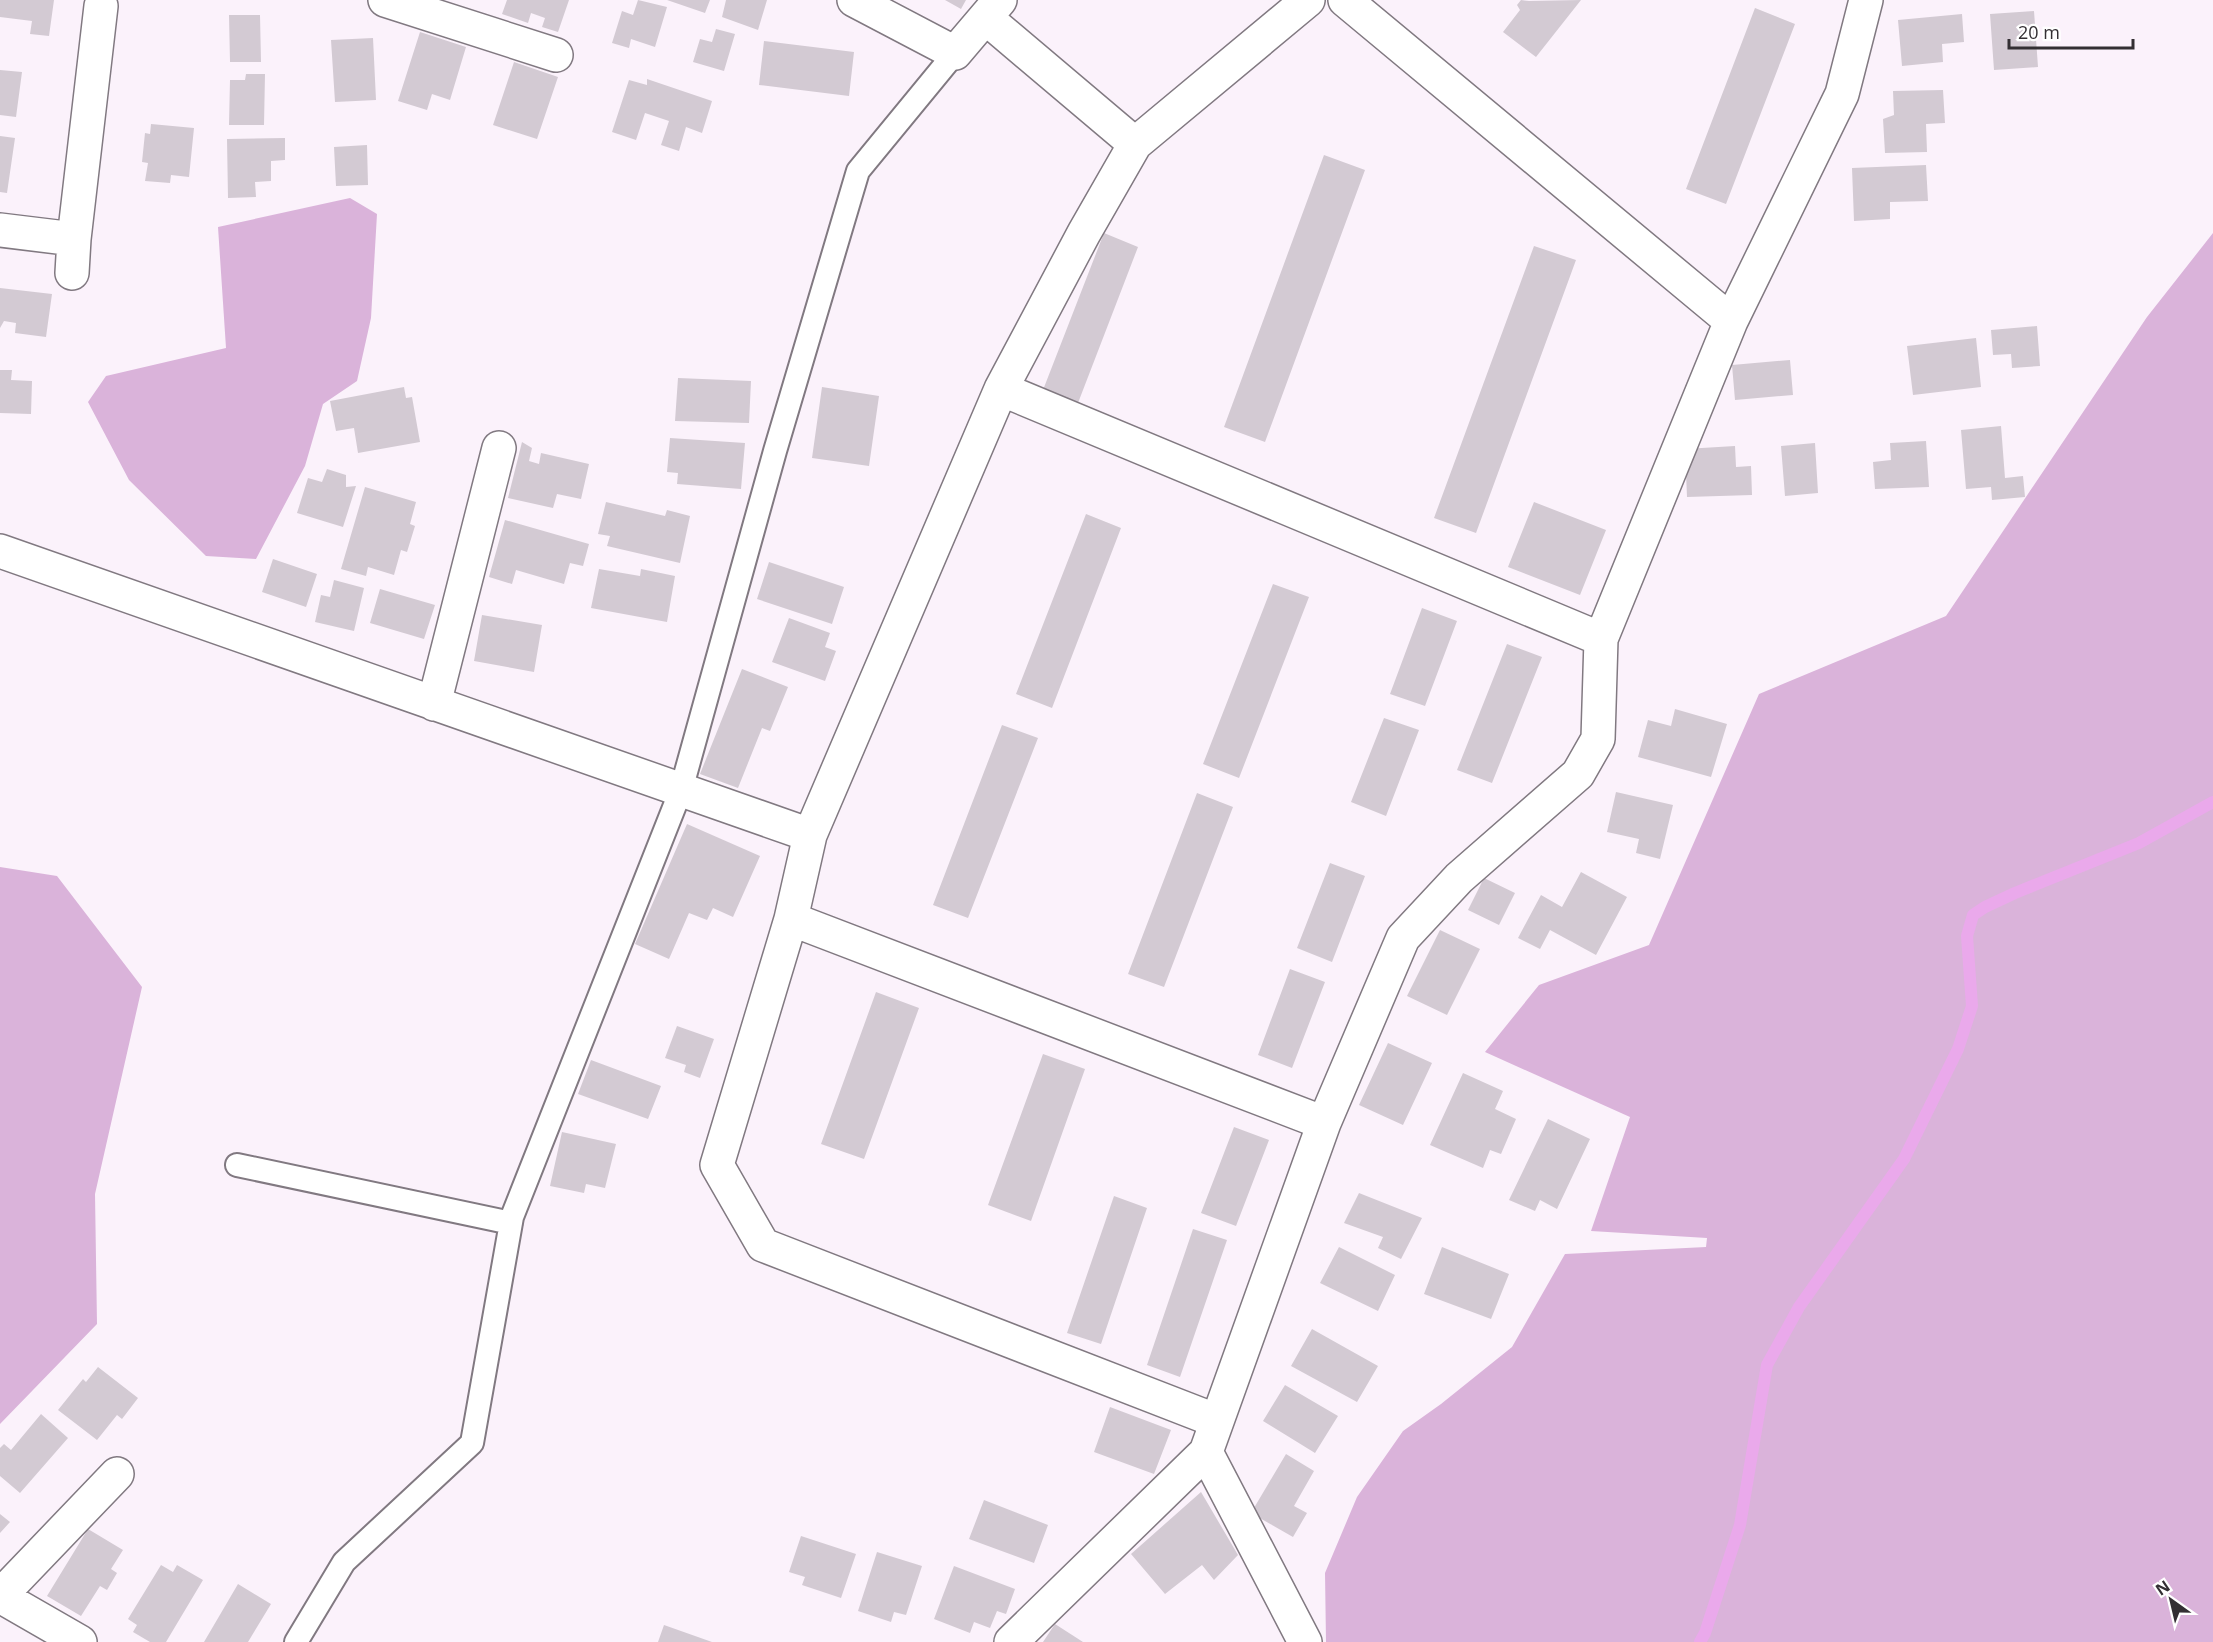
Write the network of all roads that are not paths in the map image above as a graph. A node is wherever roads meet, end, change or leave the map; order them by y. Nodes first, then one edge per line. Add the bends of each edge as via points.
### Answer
1 (385, 0) edge
2 (854, 0) edge
3 (1308, 0) edge
4 (1345, 0) edge
5 (1866, 0) edge
6 (101, 6) dead end
7 (993, 9) edge
8 (956, 53) junction
9 (556, 55) dead end
10 (1136, 144) junction
11 (0, 230) edge
12 (74, 239) junction
13 (72, 273) dead end
14 (1731, 321) junction
15 (1001, 389) junction
16 (499, 448) dead end
17 (0, 551) edge
18 (1601, 639) junction
19 (434, 704) junction
20 (681, 790) junction
21 (810, 835) junction
22 (791, 919) junction
23 (1324, 1123) junction
24 (237, 1165) dead end
25 (511, 1222) junction
26 (1217, 1421) junction
27 (1206, 1452) junction
28 (117, 1474) dead end
29 (0, 1596) edge
30 (80, 1642) edge
31 (296, 1642) edge
32 (1011, 1642) edge
33 (1305, 1642) edge

1 - 9 street
2 - 8 street
3 - 10 street
4 - 14 street
5 - 14 street via 1842,94
6 - 12 street
7 - 8 street
7 - 10 street
8 - 20 lane via 858,171
10 - 15 street
11 - 12 street
12 - 13 street
14 - 18 street
15 - 18 street
15 - 21 street
16 - 19 street
17 - 19 street
18 - 23 street via 1598,739 1578,774 1459,878 1403,938
19 - 20 street
20 - 21 street
20 - 25 lane
21 - 22 street
22 - 23 street
22 - 26 street via 717,1166 763,1245
23 - 26 street
24 - 25 lane
25 - 31 lane via 472,1443 344,1562
26 - 27 street
27 - 32 street
27 - 33 street
28 - 29 street
29 - 30 street

